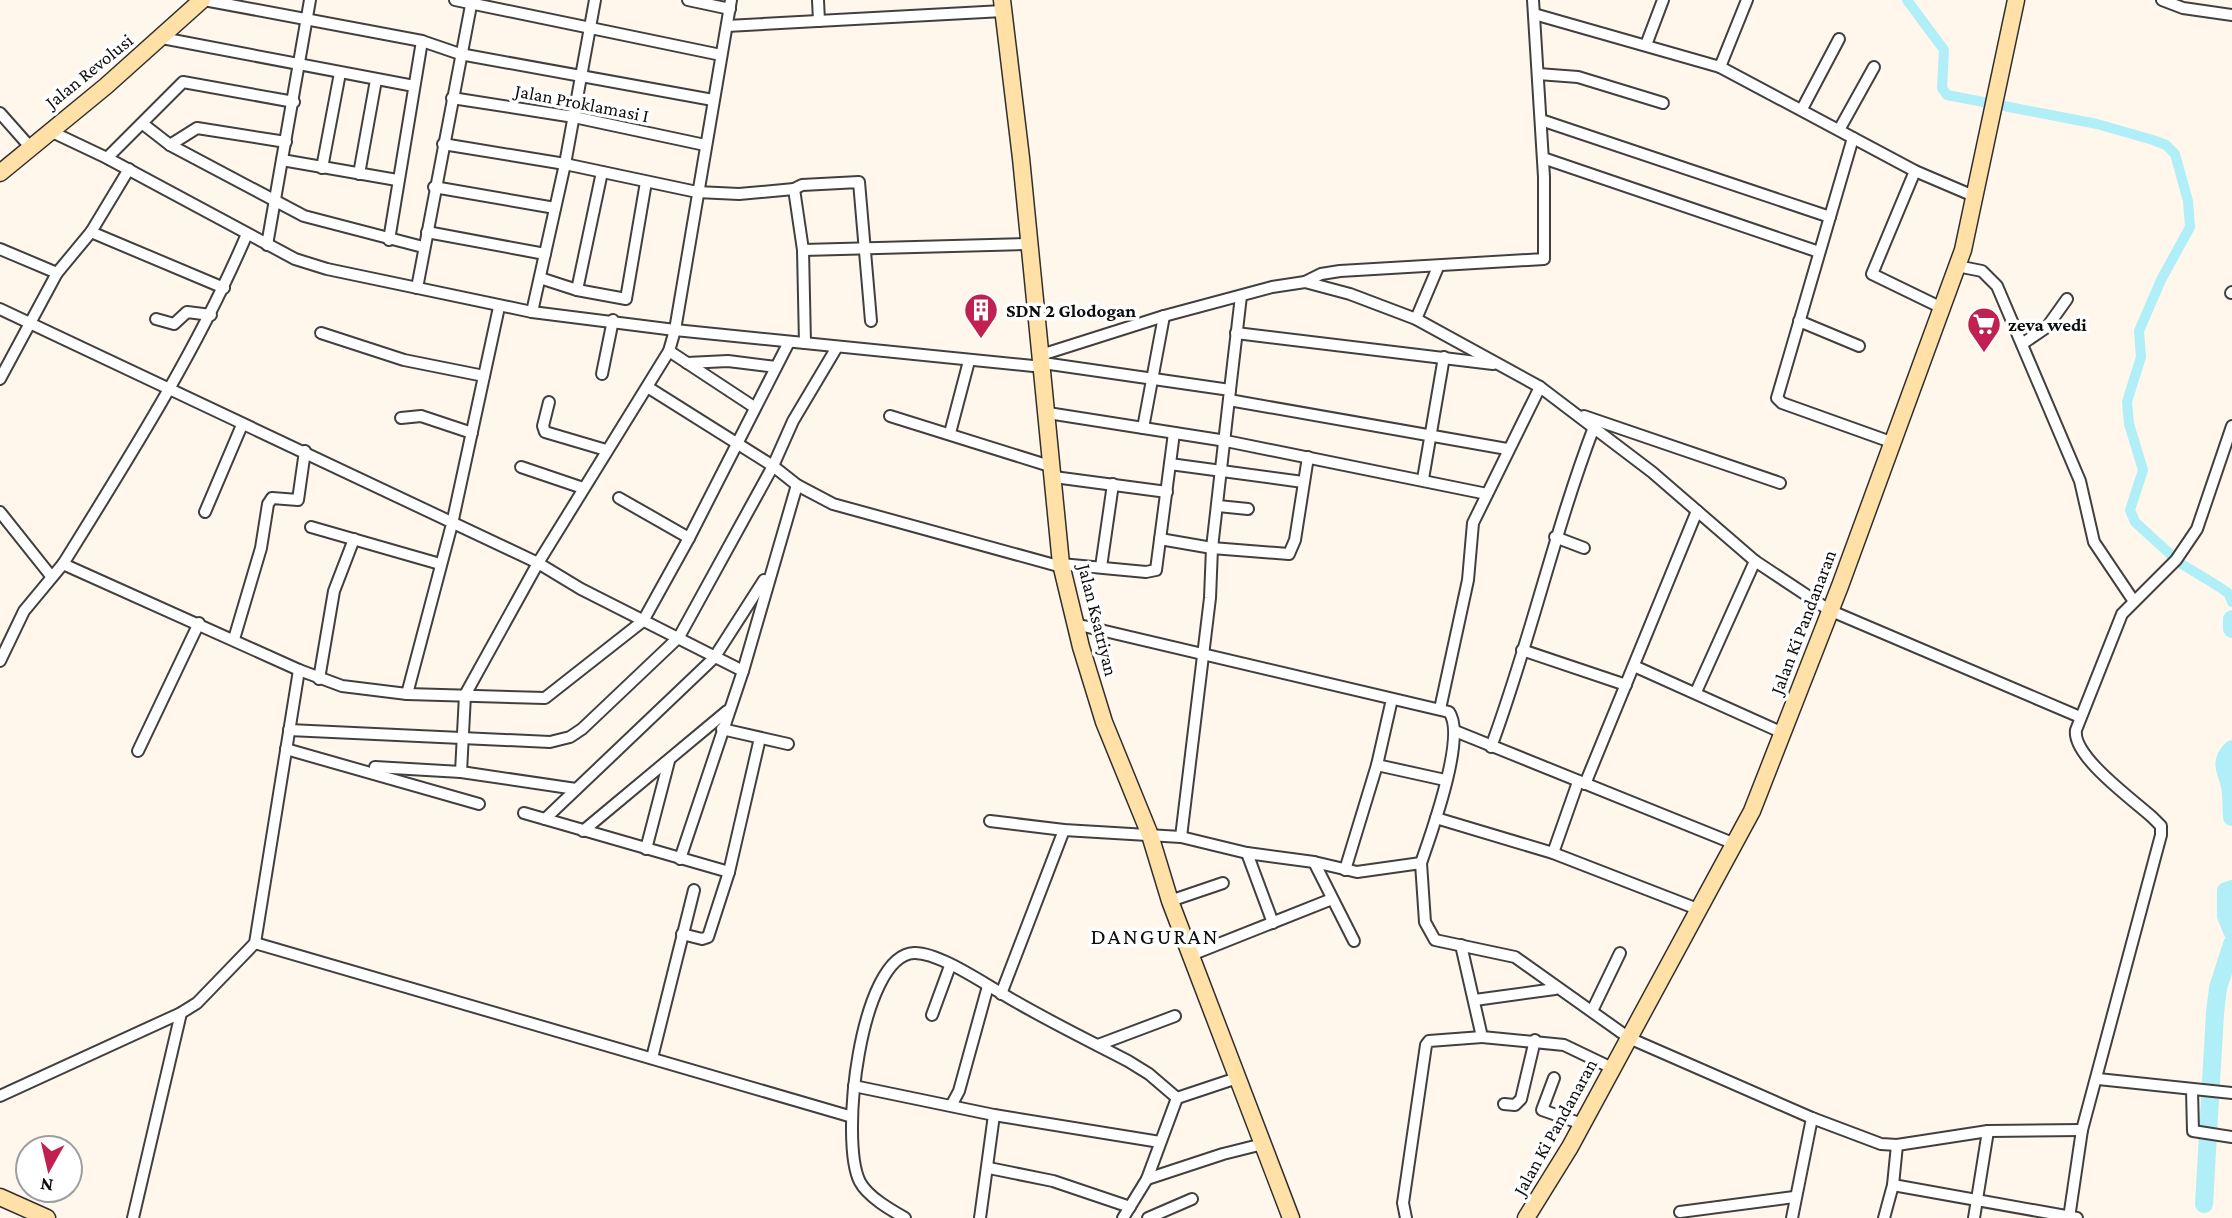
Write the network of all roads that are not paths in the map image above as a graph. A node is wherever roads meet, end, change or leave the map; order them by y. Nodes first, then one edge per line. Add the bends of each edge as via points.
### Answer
1 (203, 0) edge
2 (310, 0) edge
3 (455, 0) edge
4 (595, 0) edge
5 (688, 0) edge
6 (818, 0) edge
7 (1533, 0) edge
8 (1663, 0) edge
9 (1747, 0) edge
10 (2016, 0) edge
11 (2162, 0) edge
12 (472, 2) edge
13 (731, 4) edge
14 (1002, 6) edge
15 (1534, 14) junction
16 (2232, 15) edge
17 (305, 20) junction
18 (819, 21) junction
19 (591, 26) junction
20 (727, 26) junction
21 (162, 38) junction
22 (1839, 39) dead end
23 (422, 41) junction
24 (1646, 45) junction
25 (460, 54) junction
26 (721, 55) junction
27 (300, 65) junction
28 (1720, 67) junction
29 (1874, 67) dead end
30 (340, 73) junction
31 (581, 74) junction
32 (1538, 74) junction
33 (376, 80) junction
34 (414, 86) junction
35 (452, 98) junction
36 (713, 100) junction
37 (294, 102) junction
38 (1663, 103) dead end
39 (1802, 109) junction
40 (0, 113) edge
41 (574, 117) junction
42 (1541, 120) junction
43 (142, 124) junction
44 (1839, 130) junction
45 (50, 131) junction
46 (1853, 138) junction
47 (286, 142) junction
48 (443, 144) junction
49 (170, 145) junction
50 (705, 145) junction
51 (31, 148) junction
52 (107, 158) junction
53 (1543, 158) junction
54 (282, 160) junction
55 (565, 164) junction
56 (322, 168) junction
57 (129, 169) junction
58 (1915, 170) junction
59 (0, 173) edge
60 (602, 173) junction
61 (359, 174) junction
62 (397, 180) junction
63 (646, 182) junction
64 (434, 187) junction
65 (794, 189) junction
66 (696, 192) junction
67 (1976, 197) junction
68 (276, 202) junction
69 (555, 208) junction
70 (1830, 217) junction
71 (90, 232) junction
72 (426, 232) junction
73 (247, 234) junction
74 (389, 240) junction
75 (1030, 244) junction
76 (267, 245) junction
77 (423, 247) junction
78 (0, 249) edge
79 (803, 250) junction
80 (865, 250) junction
81 (1819, 252) junction
82 (545, 254) junction
83 (1957, 266) junction
84 (1438, 267) junction
85 (57, 273) junction
86 (540, 278) junction
87 (1305, 282) junction
88 (224, 288) junction
89 (417, 288) junction
90 (578, 290) junction
91 (1241, 296) junction
92 (2067, 299) dead end
93 (499, 307) junction
94 (1940, 307) junction
95 (0, 309) edge
96 (532, 312) junction
97 (211, 315) junction
98 (1164, 316) junction
99 (1416, 319) junction
100 (156, 320) dead end
101 (613, 320) junction
102 (871, 321) dead end
103 (1799, 321) junction
104 (31, 324) junction
105 (676, 330) junction
106 (321, 333) dead end
107 (1236, 333) junction
108 (789, 342) junction
109 (805, 343) junction
110 (2022, 344) junction
111 (1859, 346) dead end
112 (837, 347) junction
113 (669, 351) junction
114 (1444, 357) junction
115 (969, 361) junction
116 (1042, 361) junction
117 (687, 363) junction
118 (1496, 364) junction
119 (776, 367) junction
120 (602, 374) dead end
121 (484, 376) junction
122 (1152, 377) junction
123 (0, 379) edge
124 (1540, 387) junction
125 (649, 388) junction
126 (170, 391) junction
127 (1230, 395) junction
128 (548, 402) dead end
129 (754, 407) junction
130 (1048, 412) junction
131 (1574, 412) junction
132 (890, 416) dead end
133 (401, 418) dead end
134 (242, 425) junction
135 (1594, 427) junction
136 (1143, 428) junction
137 (2231, 429) edge
138 (472, 433) junction
139 (950, 433) junction
140 (1174, 433) junction
141 (1432, 435) junction
142 (1226, 441) junction
143 (1891, 442) junction
144 (737, 444) junction
145 (1507, 449) junction
146 (606, 450) junction
147 (305, 451) junction
148 (1308, 457) junction
149 (1170, 464) junction
150 (772, 466) junction
151 (521, 467) dead end
152 (1222, 469) junction
153 (1053, 472) junction
154 (1423, 479) junction
155 (1303, 482) junction
156 (1780, 483) dead end
157 (1113, 484) junction
158 (797, 485) junction
159 (583, 488) junction
160 (1167, 492) junction
161 (1487, 494) junction
162 (619, 498) dead end
163 (1217, 506) junction
164 (1248, 509) dead end
165 (1697, 511) junction
166 (0, 512) edge
167 (205, 512) dead end
168 (452, 524) junction
169 (311, 527) dead end
170 (1555, 537) junction
171 (689, 538) junction
172 (354, 539) junction
173 (1160, 539) junction
174 (1212, 548) junction
175 (1584, 548) dead end
176 (1755, 561) junction
177 (538, 563) junction
178 (63, 564) junction
179 (440, 564) junction
180 (1062, 565) junction
181 (1101, 567) junction
182 (771, 569) junction
183 (51, 576) junction
184 (2133, 600) junction
185 (1829, 610) junction
186 (643, 621) junction
187 (199, 623) junction
188 (1075, 624) junction
189 (679, 637) junction
190 (234, 639) junction
191 (1522, 650) junction
192 (1204, 654) junction
193 (714, 658) junction
194 (0, 662) edge
195 (1633, 666) junction
196 (299, 670) junction
197 (743, 671) junction
198 (319, 679) junction
199 (1626, 685) junction
200 (1696, 692) junction
201 (407, 694) junction
202 (466, 695) junction
203 (1392, 699) junction
204 (1440, 709) junction
205 (729, 710) junction
206 (2081, 717) junction
207 (722, 729) junction
208 (289, 730) junction
209 (1455, 731) junction
210 (1783, 733) junction
211 (760, 738) junction
212 (464, 739) junction
213 (788, 744) dead end
214 (1491, 747) junction
215 (286, 749) junction
216 (138, 751) dead end
217 (669, 761) junction
218 (1377, 765) junction
219 (375, 766) dead end
220 (461, 772) junction
221 (1445, 780) junction
222 (1581, 783) junction
223 (576, 789) junction
224 (479, 804) dead end
225 (524, 813) dead end
226 (1436, 818) junction
227 (545, 819) junction
228 (990, 821) dead end
229 (1063, 830) junction
230 (583, 831) junction
231 (1150, 835) junction
232 (1181, 836) junction
233 (1735, 844) junction
234 (646, 849) junction
235 (1247, 853) junction
236 (1553, 853) junction
237 (680, 859) junction
238 (1314, 862) junction
239 (1421, 863) junction
240 (1345, 870) junction
241 (729, 872) junction
242 (1223, 883) dead end
243 (694, 890) dead end
244 (1332, 899) junction
245 (1170, 901) junction
246 (1700, 910) junction
247 (1273, 923) junction
248 (682, 934) junction
249 (1354, 941) dead end
250 (255, 943) junction
251 (1461, 945) junction
252 (1620, 953) dead end
253 (1191, 956) junction
254 (950, 966) junction
255 (988, 986) junction
256 (1555, 989) junction
257 (1001, 994) junction
258 (1475, 1000) junction
259 (1592, 1011) junction
260 (181, 1013) junction
261 (932, 1015) dead end
262 (1175, 1016) dead end
263 (1482, 1037) junction
264 (1629, 1038) junction
265 (1535, 1040) junction
266 (1098, 1045) junction
267 (652, 1058) junction
268 (1612, 1068) junction
269 (1237, 1078) junction
270 (1554, 1078) dead end
271 (2098, 1079) junction
272 (853, 1086) junction
273 (2197, 1090) junction
274 (2230, 1093) edge
275 (0, 1096) edge
276 (1177, 1098) junction
277 (952, 1104) junction
278 (1504, 1104) dead end
279 (994, 1115) junction
280 (849, 1116) junction
281 (1812, 1118) junction
282 (1583, 1124) junction
283 (1989, 1130) junction
284 (2082, 1130) junction
285 (2232, 1137) edge
286 (1160, 1142) junction
287 (1263, 1144) junction
288 (1896, 1145) junction
289 (989, 1168) junction
290 (1147, 1179) junction
291 (1893, 1185) junction
292 (0, 1197) edge
293 (1794, 1197) junction
294 (1978, 1198) junction
295 (1192, 1199) dead end
296 (1130, 1207) junction
297 (1679, 1212) dead end
298 (47, 1218) edge
299 (133, 1218) edge
300 (905, 1218) edge
301 (980, 1218) edge
302 (1123, 1218) edge
303 (1148, 1218) edge
304 (1291, 1218) edge
305 (1406, 1218) edge
306 (1527, 1218) edge
307 (1792, 1218) edge
308 (1884, 1218) edge
309 (1974, 1218) edge
310 (2072, 1218) edge

1 - 17 street
1 - 21 street, Jalan Revolusi
2 - 17 street
3 - 12 street
4 - 19 street
5 - 13 street
6 - 18 street
7 - 15 street
8 - 24 street
9 - 28 street
10 - 67 street, Jalan Ki Pandanaran
11 - 16 street
12 - 19 street
12 - 25 street
13 - 20 street
14 - 18 street
14 - 75 street, Jalan Ksatriyan
15 - 24 street
15 - 32 street
17 - 23 street
17 - 27 street
18 - 20 street
19 - 26 street
19 - 31 street
20 - 26 street
21 - 27 street
21 - 45 street, Jalan Revolusi
22 - 39 street
23 - 25 street
23 - 34 street
24 - 28 street
25 - 31 street
25 - 35 street
26 - 36 street
27 - 30 street
27 - 37 street
28 - 39 street
29 - 44 street
30 - 33 street
30 - 56 street
31 - 36 street
31 - 41 street
32 - 38 street via 1577,77
32 - 42 street
33 - 34 street
33 - 61 street
34 - 62 street
35 - 41 street, Jalan Proklamasi I
35 - 48 street
36 - 50 street
37 - 43 street via 185,82
37 - 47 street
39 - 44 street
40 - 51 street
41 - 50 street, Jalan Proklamasi I
41 - 55 street
42 - 53 street
42 - 70 street
43 - 49 street
43 - 52 street
44 - 46 street
45 - 51 street, Jalan Revolusi
45 - 52 street
46 - 58 street
46 - 70 street
47 - 49 street via 197,128
47 - 54 street
48 - 55 street
48 - 64 street
49 - 68 street
50 - 66 street
51 - 59 street, Jalan Revolusi
52 - 57 street
53 - 81 street
53 - 84 street via 1544,259
54 - 56 street
54 - 68 street
55 - 60 street
55 - 69 street
56 - 61 street
57 - 71 street
57 - 73 street
58 - 67 street
58 - 94 street via 1872,276
60 - 63 street
60 - 90 street
61 - 62 street
62 - 74 street
63 - 66 street
63 - 90 street via 627,298
64 - 69 street
64 - 72 street
65 - 66 street via 746,194
65 - 79 street
65 - 80 street via 859,182
66 - 105 street
67 - 83 street, Jalan Ki Pandanaran
68 - 74 street via 316,222
68 - 76 street
69 - 82 street
70 - 81 street
71 - 85 street
71 - 88 street
72 - 77 street
72 - 82 street
73 - 76 street
73 - 88 street
74 - 77 street
75 - 80 street
75 - 116 street, Jalan Ksatriyan
76 - 89 street via 310,265
77 - 89 street
78 - 85 street
79 - 80 street
79 - 109 street
80 - 102 street
81 - 103 street
82 - 86 street
83 - 94 street, Jalan Ki Pandanaran
83 - 110 street via 1978,270 1994,281
84 - 87 street via 1340,271
84 - 99 street
85 - 104 street
86 - 90 street
86 - 96 street
87 - 91 street
87 - 99 street
88 - 97 street
89 - 93 street
91 - 98 street
91 - 107 street
92 - 110 street via 2047,327
93 - 96 street
93 - 121 street
94 - 143 street, Jalan Ki Pandanaran
95 - 104 street
96 - 101 street
97 - 100 street via 187,312 174,324
97 - 126 street
98 - 116 street
98 - 122 street
99 - 118 street
101 - 105 street
101 - 120 street
103 - 111 street
103 - 143 street via 1779,401
104 - 123 street
104 - 126 street
105 - 108 street
105 - 113 street
106 - 121 street via 404,360
107 - 114 street
107 - 127 street
108 - 109 street
108 - 119 street
109 - 112 street
110 - 184 street via 2080,481 2094,542
112 - 115 street
112 - 150 street
113 - 117 street
113 - 125 street
114 - 118 street
114 - 141 street
115 - 116 street
115 - 139 street
116 - 122 street
116 - 130 street, Jalan Ksatriyan
117 - 119 street via 728,361
117 - 129 street
118 - 124 street
119 - 129 street
121 - 138 street
122 - 127 street
122 - 136 street
124 - 131 street
124 - 145 street
125 - 144 street
125 - 146 street
126 - 134 street
126 - 178 street
127 - 141 street
127 - 142 street
128 - 146 street via 542,425 545,432
129 - 144 street
130 - 136 street
130 - 153 street, Jalan Ksatriyan
131 - 135 street
131 - 156 street
132 - 139 street
133 - 138 street via 424,417
134 - 147 street
134 - 167 street
135 - 165 street
135 - 170 street
136 - 140 street
137 - 184 street via 2197,529 2176,560
138 - 168 street
139 - 153 street
140 - 142 street
140 - 149 street
141 - 145 street
141 - 154 street
142 - 148 street
142 - 152 street
143 - 185 street, Jalan Ki Pandanaran
144 - 150 street
144 - 171 street
145 - 161 street
146 - 159 street
147 - 168 street
147 - 190 street via 298,500 269,500 261,548
148 - 154 street
148 - 155 street
149 - 152 street
149 - 160 street
150 - 158 street
150 - 189 street
151 - 159 street
152 - 155 street
152 - 163 street
153 - 157 street
153 - 180 street, Jalan Ksatriyan
154 - 161 street
155 - 174 street via 1291,552
157 - 160 street
157 - 181 street
158 - 180 street via 843,508
158 - 182 street
159 - 177 street
160 - 173 street
161 - 204 street via 1472,529 1468,580
162 - 171 street
163 - 164 street
163 - 174 street
165 - 176 street
165 - 195 street
166 - 183 street
168 - 177 street
168 - 179 street
169 - 172 street
170 - 175 street
170 - 191 street
171 - 186 street
172 - 179 street
172 - 198 street via 334,591
173 - 174 street
173 - 181 street via 1155,571
174 - 192 street
176 - 185 street
176 - 200 street
177 - 186 street
177 - 202 street
178 - 183 street
178 - 187 street
179 - 201 street
180 - 181 street
180 - 188 street, Jalan Ksatriyan
182 - 193 street
182 - 197 street
183 - 194 street via 24,611
184 - 206 street via 2122,614
185 - 206 street
185 - 210 street, Jalan Ki Pandanaran
186 - 189 street
186 - 202 street via 545,698
187 - 190 street
187 - 216 street
188 - 192 street
188 - 231 street, Jalan Ksatriyan via 1104,722
189 - 193 street
189 - 212 street via 570,737 550,742
190 - 196 street
191 - 199 street
191 - 214 street
192 - 203 street
192 - 232 street
193 - 197 street
193 - 223 street
195 - 199 street
195 - 200 street
196 - 198 street
196 - 208 street
197 - 205 street
198 - 201 street
199 - 222 street
200 - 210 street
201 - 202 street
202 - 212 street
203 - 204 street
203 - 218 street
204 - 209 street via 1451,715
205 - 207 street
205 - 217 street
206 - 271 street via 2075,741 2083,755 2161,826
207 - 211 street
207 - 237 street
208 - 212 street
208 - 215 street
209 - 214 street
209 - 221 street
210 - 233 street, Jalan Ki Pandanaran
211 - 213 street
211 - 241 street
212 - 220 street
214 - 222 street
215 - 224 street
215 - 250 street
217 - 230 street
217 - 234 street
218 - 221 street
218 - 240 street
219 - 220 street
220 - 223 street
221 - 226 street
222 - 233 street
222 - 236 street
223 - 227 street
225 - 227 street
226 - 236 street
226 - 239 street
227 - 230 street
228 - 229 street
229 - 231 street
229 - 257 street
230 - 234 street
231 - 232 street
231 - 245 street, Jalan Ksatriyan
232 - 235 street
233 - 246 street, Jalan Ki Pandanaran
234 - 237 street
235 - 238 street
235 - 247 street
236 - 246 street
237 - 241 street
238 - 240 street
238 - 244 street
239 - 240 street via 1364,872
239 - 251 street via 1428,932 1435,940
241 - 248 street via 708,937
242 - 245 street
243 - 248 street
244 - 247 street
244 - 249 street
245 - 253 street, Jalan Ksatriyan
246 - 264 street, Jalan Ki Pandanaran
247 - 253 street
248 - 267 street
250 - 260 street via 203,998
250 - 267 street
251 - 256 street via 1515,957
251 - 258 street
252 - 259 street
253 - 269 street, Jalan Ksatriyan
254 - 255 street
254 - 261 street
254 - 272 street via 920,953 904,954 894,962 876,994
255 - 257 street
255 - 277 street
256 - 258 street
256 - 259 street
257 - 266 street
258 - 263 street
259 - 264 street
260 - 275 street
260 - 299 street
262 - 266 street
263 - 265 street
263 - 305 street via 1429,1041 1426,1045 1403,1203
264 - 268 street, Jalan Ki Pandanaran
264 - 281 street
265 - 268 street via 1564,1045
265 - 278 street via 1521,1099 1515,1105
266 - 276 street via 1149,1074
267 - 280 street
268 - 282 street, Jalan Ki Pandanaran
269 - 276 street
269 - 287 street, Jalan Ksatriyan
270 - 282 street via 1542,1110
271 - 273 street
271 - 284 street
272 - 277 street
272 - 280 street
273 - 274 street
273 - 285 street via 2193,1131
276 - 286 street
277 - 279 street
279 - 286 street
279 - 289 street
280 - 300 street via 859,1182
281 - 288 street via 1881,1144
281 - 293 street
282 - 306 street, Jalan Ki Pandanaran
283 - 284 street
283 - 288 street
283 - 294 street
284 - 310 street
286 - 290 street
287 - 290 street
287 - 304 street, Jalan Ksatriyan
288 - 291 street
289 - 296 street via 1053,1181
289 - 301 street
290 - 296 street
291 - 294 street
291 - 308 street
292 - 298 street
293 - 297 street
293 - 307 street
294 - 309 street
294 - 310 street
295 - 303 street
296 - 302 street

